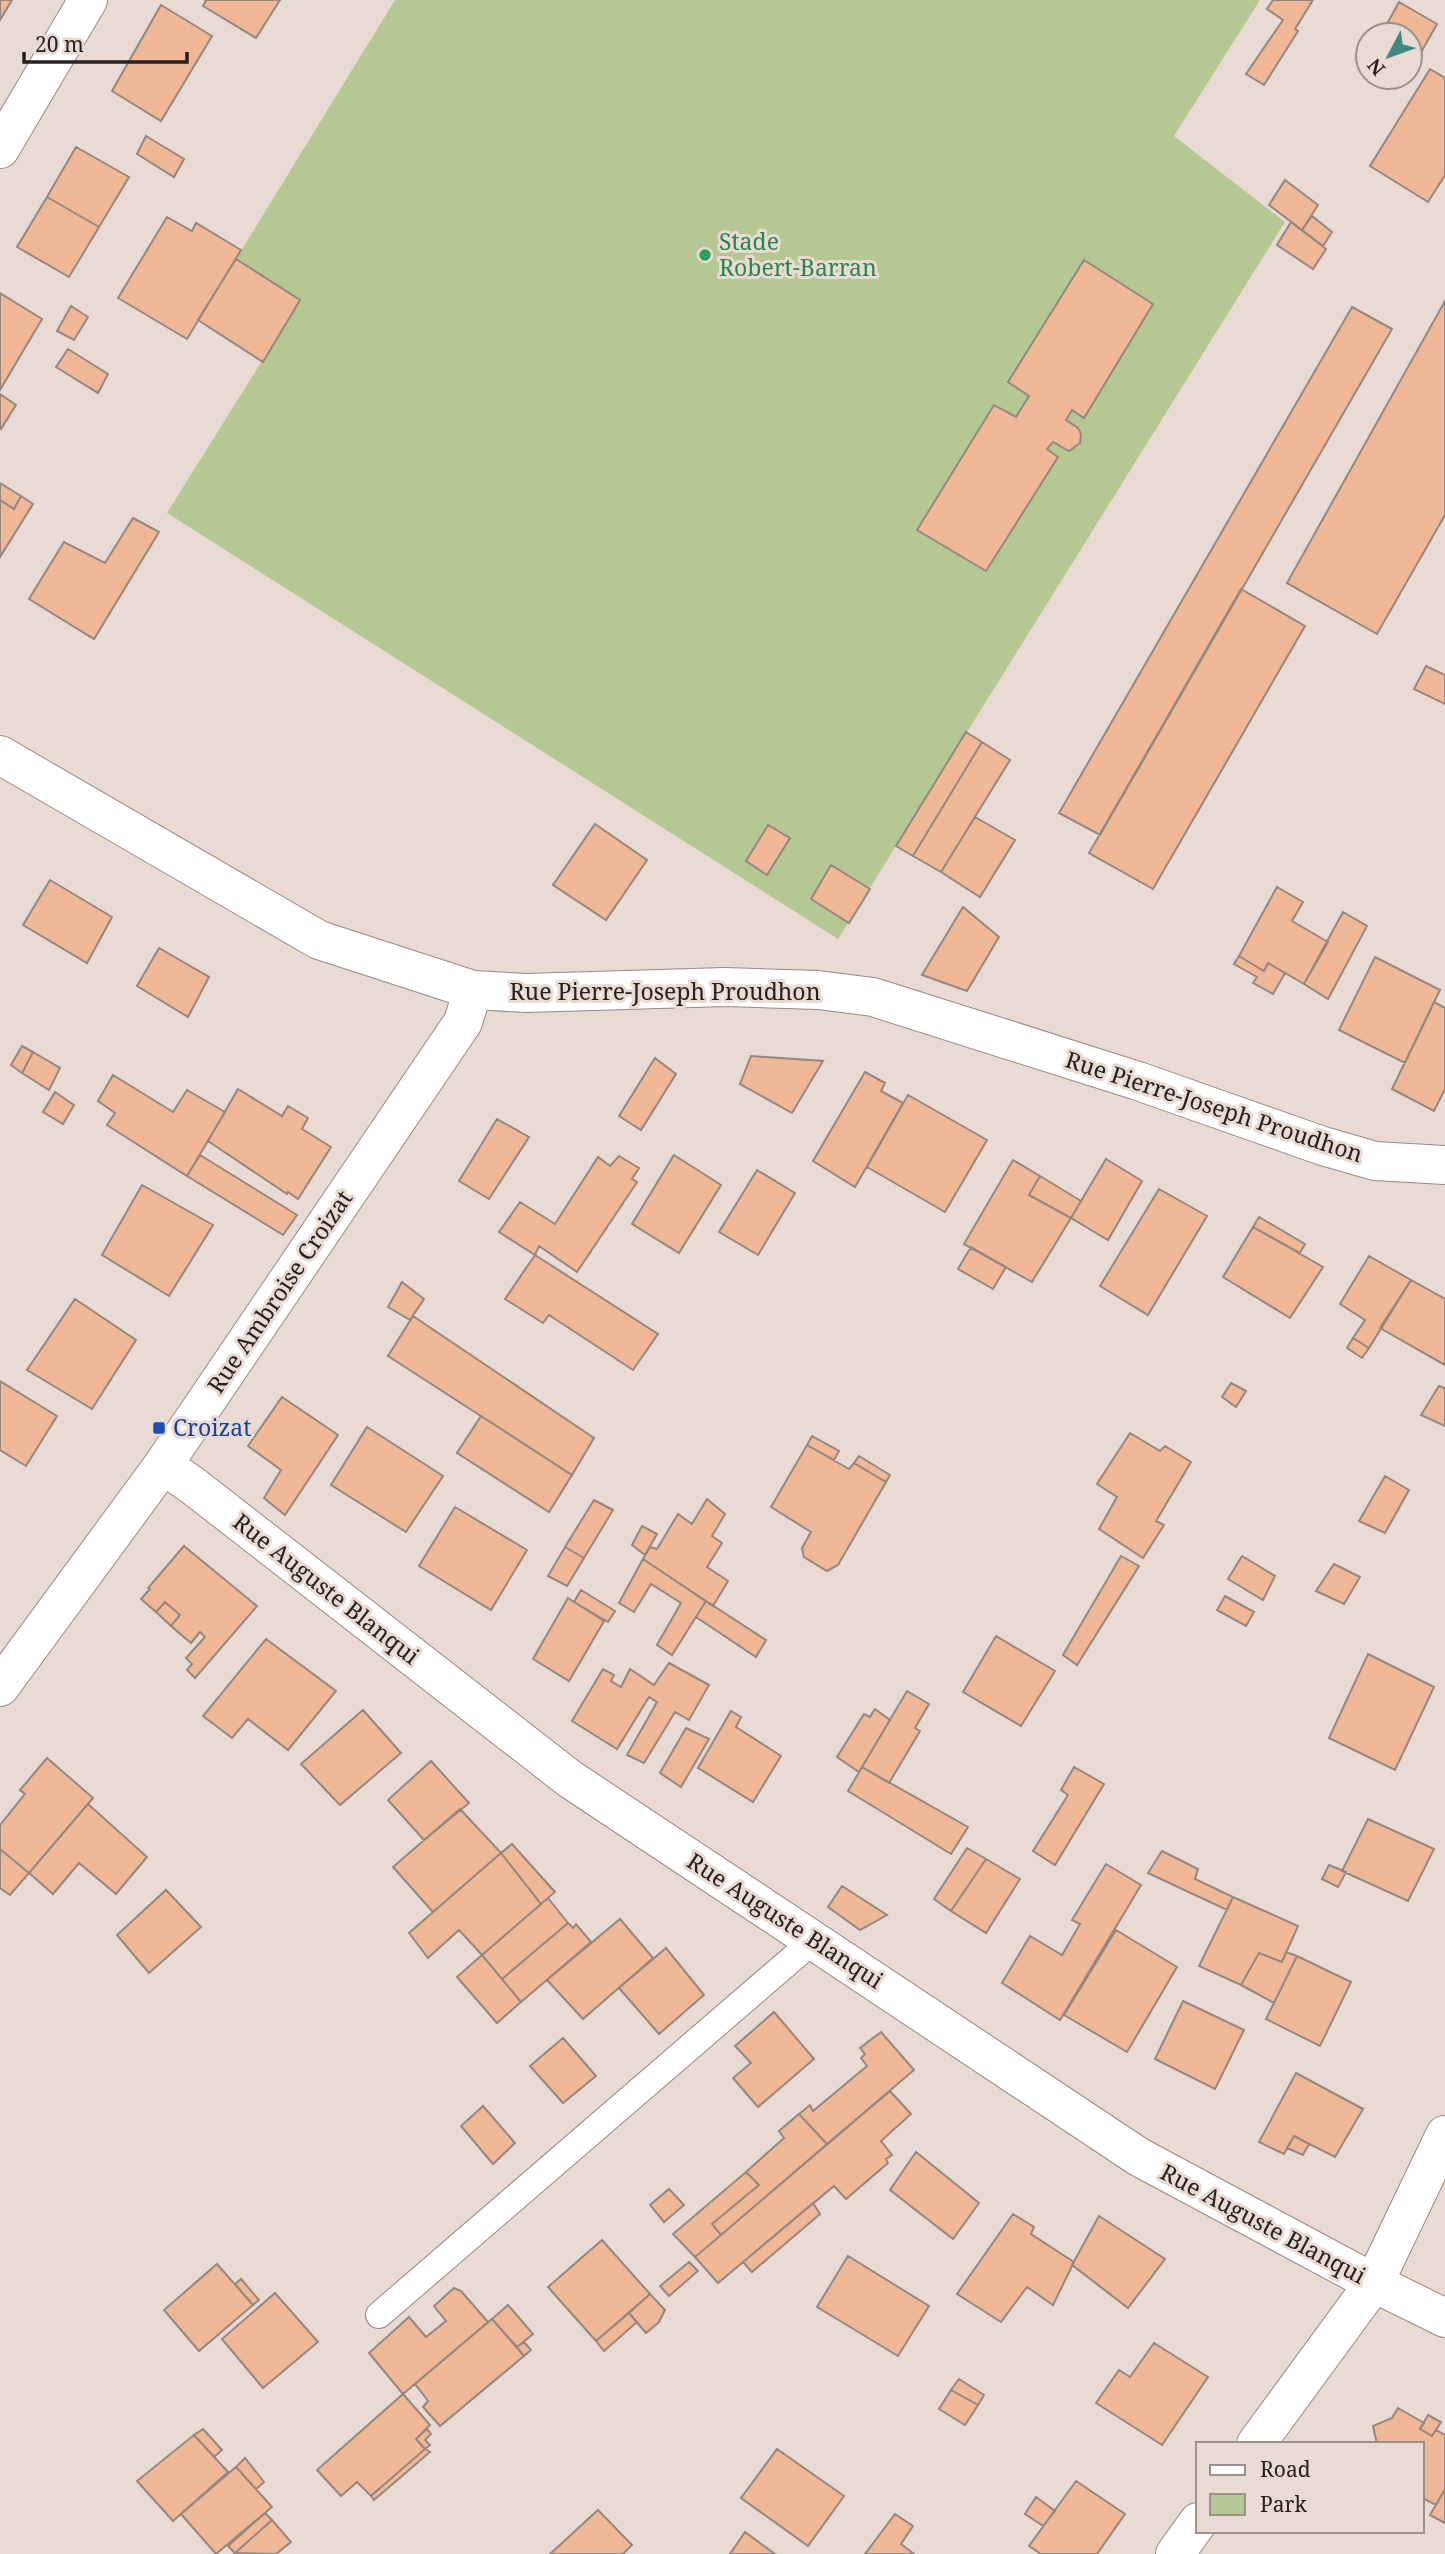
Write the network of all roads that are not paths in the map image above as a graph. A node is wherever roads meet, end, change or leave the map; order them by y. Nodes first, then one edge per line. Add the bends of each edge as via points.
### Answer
1 (88, 0) edge
2 (0, 149) edge
3 (0, 755) edge
4 (473, 990) junction
5 (1445, 1165) edge
6 (163, 1465) junction
7 (0, 1687) edge
8 (814, 1940) junction
9 (1445, 2135) edge
10 (1374, 2283) junction
11 (379, 2315) dead end
12 (1445, 2318) edge
13 (1257, 2442) edge
14 (1196, 2525) edge
15 (1175, 2554) edge

1 - 2 street
3 - 4 street, Rue Pierre-Joseph Proudhon via 319,940
4 - 5 street, Rue Pierre-Joseph Proudhon via 526,993 725,987 873,997 1375,1161
4 - 6 street, Rue Ambroise Croizat via 463,1022
6 - 7 street, Rue Ambroise Croizat
6 - 8 street, Rue Auguste Blanqui via 570,1779
8 - 10 street, Rue Auguste Blanqui via 1139,2157
8 - 11 lane
9 - 10 street
10 - 12 street, Rue Auguste Blanqui
10 - 13 street
14 - 15 street

